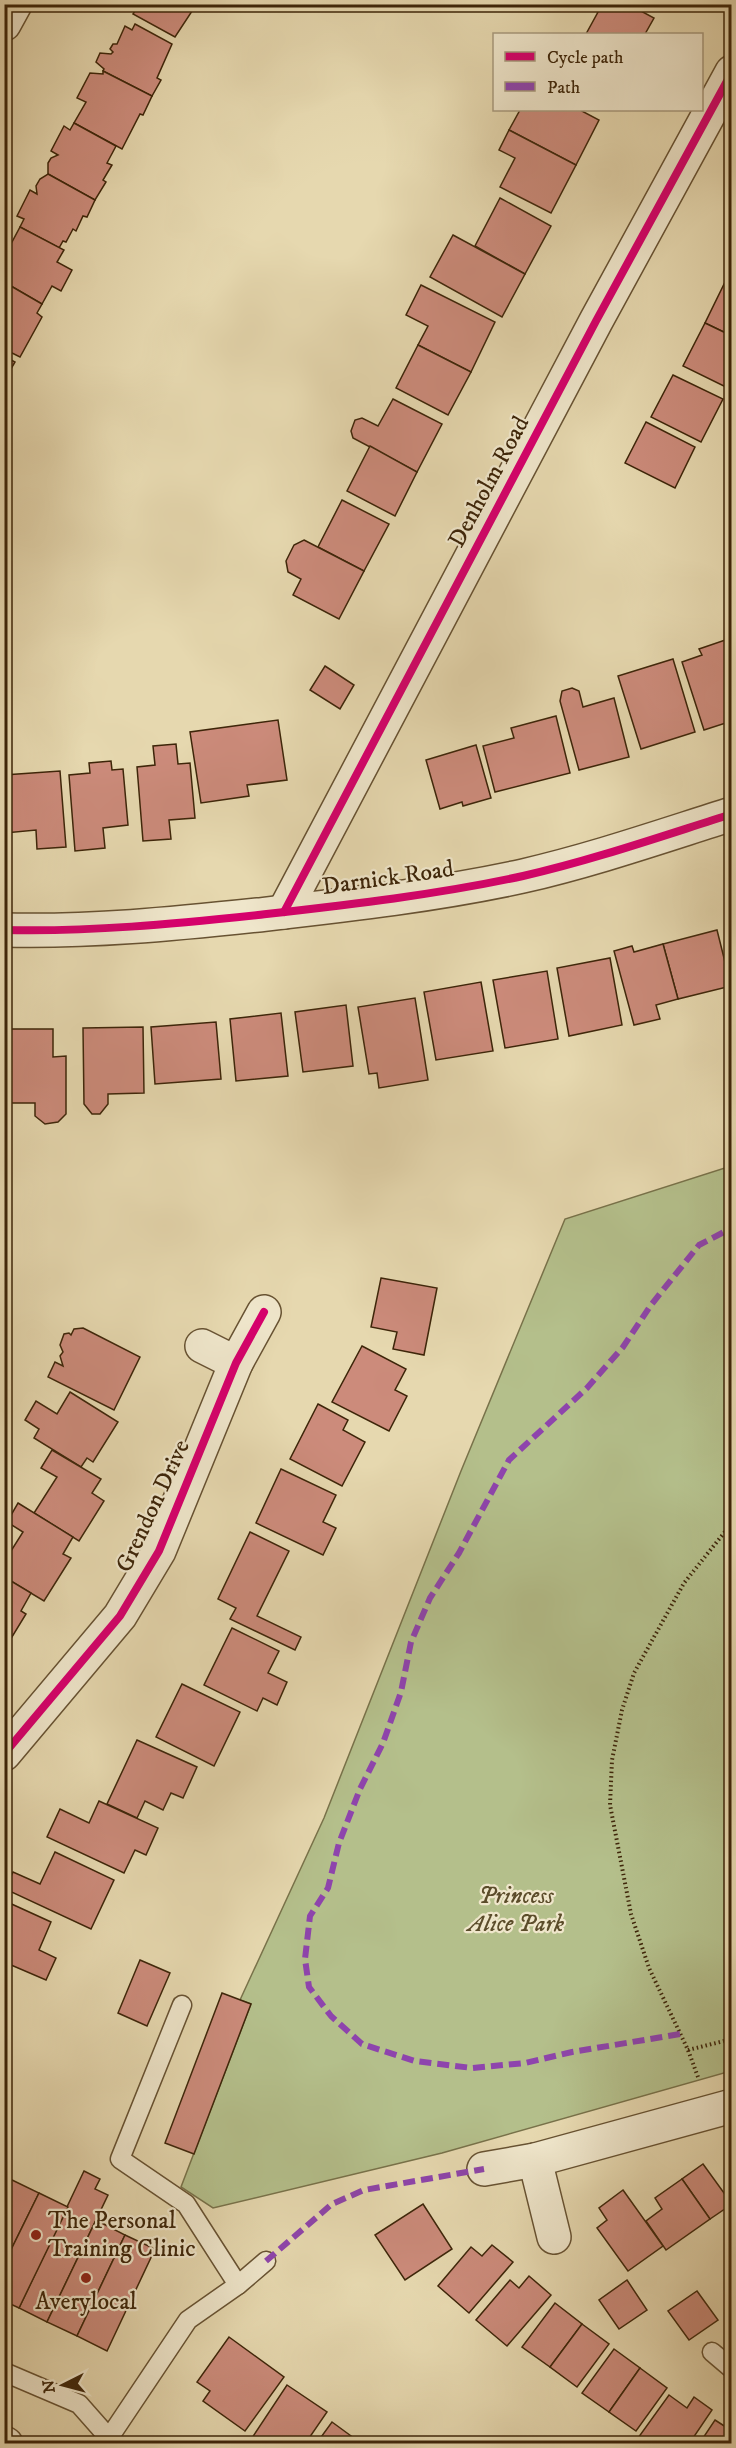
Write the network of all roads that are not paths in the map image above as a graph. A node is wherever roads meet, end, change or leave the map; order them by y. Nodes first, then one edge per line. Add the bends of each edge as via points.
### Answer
1 (15, 4) edge
2 (4, 24) edge
3 (732, 72) edge
4 (732, 814) edge
5 (284, 912) junction
6 (4, 930) edge
7 (264, 1312) dead end
8 (202, 1346) dead end
9 (236, 1363) junction
10 (4, 1754) edge
11 (182, 2005) dead end
12 (721, 2109) edge
13 (535, 2160) junction
14 (484, 2169) dead end
15 (554, 2237) dead end
16 (266, 2261) dead end
17 (238, 2285) junction
18 (712, 2352) dead end
19 (732, 2369) edge
20 (4, 2372) edge
21 (106, 2441) edge

1 - 2 street
3 - 5 street, Denholm Road
4 - 5 street, Darnick Road via 522,876
5 - 6 street, Darnick Road via 146,927
7 - 9 street, Grendon Drive
8 - 9 street
9 - 10 street, Grendon Drive via 153,1560 120,1616
11 - 17 lane via 120,2159 186,2204
12 - 13 street
13 - 14 street
13 - 15 street
16 - 17 lane
17 - 21 lane via 188,2320
18 - 19 lane
20 - 21 lane via 79,2404

